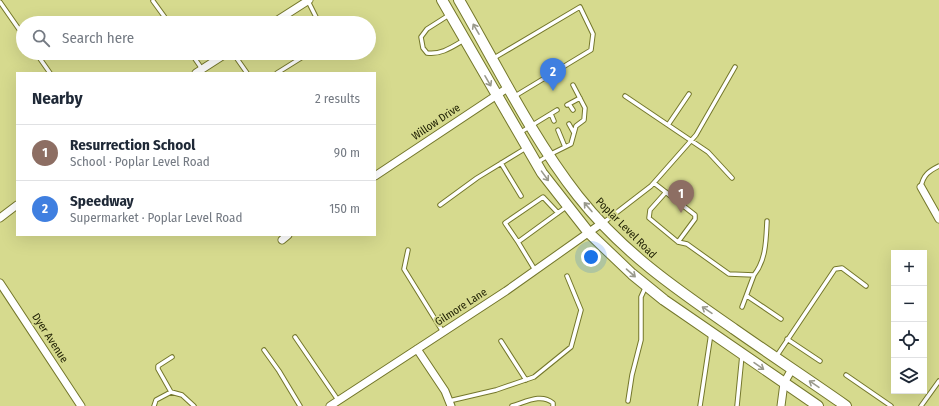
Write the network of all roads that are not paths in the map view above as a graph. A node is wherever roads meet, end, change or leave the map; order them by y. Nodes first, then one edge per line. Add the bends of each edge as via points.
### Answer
1 (308, 0) edge
2 (442, 0) edge
3 (460, 0) edge
4 (153, 1) edge
5 (0, 2) edge
6 (450, 14) junction
7 (164, 16) edge
8 (284, 16) edge
9 (316, 16) edge
10 (16, 25) edge
11 (464, 40) junction
12 (493, 59) junction
13 (41, 60) edge
14 (194, 60) edge
15 (217, 60) edge
16 (238, 60) edge
17 (298, 60) edge
18 (735, 67) dead end
19 (49, 72) edge
20 (199, 72) edge
21 (246, 72) edge
22 (279, 72) edge
23 (573, 85) dead end
24 (509, 87) junction
25 (689, 94) dead end
26 (496, 95) junction
27 (625, 96) dead end
28 (515, 97) junction
29 (580, 98) junction
30 (558, 110) dead end
31 (573, 110) dead end
32 (551, 114) junction
33 (577, 119) dead end
34 (554, 121) dead end
35 (569, 124) dead end
36 (580, 124) junction
37 (531, 125) junction
38 (668, 125) junction
39 (558, 130) dead end
40 (574, 133) junction
41 (518, 134) junction
42 (691, 140) junction
43 (527, 147) junction
44 (566, 147) junction
45 (549, 155) junction
46 (500, 163) junction
47 (536, 164) junction
48 (939, 166) edge
49 (376, 175) edge
50 (732, 178) dead end
51 (654, 183) junction
52 (921, 186) joint
53 (666, 192) junction
54 (522, 196) dead end
55 (440, 205) dead end
56 (16, 206) edge
57 (567, 206) junction
58 (558, 213) junction
59 (0, 218) edge
60 (939, 219) edge
61 (767, 221) dead end
62 (602, 224) junction
63 (589, 233) junction
64 (518, 242) junction
65 (678, 242) junction
66 (408, 250) dead end
67 (535, 270) junction
68 (754, 275) junction
69 (567, 276) dead end
70 (0, 283) edge
71 (646, 285) junction
72 (866, 286) dead end
73 (747, 296) junction
74 (742, 307) dead end
75 (781, 319) dead end
76 (442, 332) junction
77 (711, 332) junction
78 (295, 337) dead end
79 (787, 339) junction
80 (501, 341) dead end
81 (417, 349) junction
82 (264, 350) dead end
83 (742, 354) junction
84 (172, 357) dead end
85 (775, 358) junction
86 (820, 361) dead end
87 (792, 369) junction
88 (846, 375) dead end
89 (526, 380) junction
90 (939, 381) edge
91 (784, 383) junction
92 (171, 392) junction
93 (338, 400) junction
94 (628, 401) dead end
95 (450, 404) edge
96 (81, 406) edge
97 (154, 406) edge
98 (194, 406) edge
99 (300, 406) edge
100 (330, 406) edge
101 (512, 406) edge
102 (553, 406) edge
103 (700, 406) edge
104 (737, 406) edge
105 (781, 406) edge
106 (818, 406) edge
107 (846, 406) edge
108 (891, 406) edge
109 (921, 406) edge

1 - 8 street
1 - 9 lane
2 - 6 main road
12 -> 3 main road, Poplar Level Road
4 - 7 lane
5 - 10 lane
6 - 11 main road
6 - 11 lane via 427,29 421,37 423,48 427,53 441,53
11 -> 26 main road
12 - 24 main road, Poplar Level Road
12 - 28 lane via 580,6 593,34 591,50
13 - 19 lane
14 - 20 lane
15 - 20 street
16 - 21 lane
17 - 22 lane
18 - 42 lane
23 - 29 lane
24 - 26 street, Willow Drive
24 - 28 main road, Poplar Level Road
25 - 38 lane
26 - 41 main road
26 - 49 street, Willow Drive
27 - 38 lane
28 - 37 main road, Poplar Level Road
29 - 31 lane via 568,104
29 - 36 lane via 585,108 584,120
30 - 32 lane
32 - 34 lane
32 - 37 lane
33 - 36 lane
35 - 40 lane
36 - 40 lane via 576,126
37 - 41 lane
37 - 45 main road, Poplar Level Road
38 - 42 lane
39 - 44 lane
40 - 44 lane via 571,144
41 - 43 main road
42 - 50 lane via 708,152
42 - 51 lane
43 - 46 lane
43 - 47 main road
44 - 45 lane
45 - 47 lane
62 -> 45 main road, Poplar Level Road
46 - 54 lane
46 - 55 lane
47 -> 57 main road
48 - 52 lane via 927,173
51 - 53 lane
51 - 62 lane
52 - 60 street
53 - 65 lane via 695,215 695,219
53 - 65 lane via 650,210 649,218
56 - 59 street
57 - 58 lane
57 - 63 main road
58 - 64 lane
58 - 64 lane via 543,197 505,223
61 - 68 lane via 765,251 760,268
62 - 63 street, Gilmore Lane
85 -> 62 main road, Poplar Level Road via 650,270
63 - 67 street, Gilmore Lane
63 -> 71 main road
64 - 67 lane
65 - 68 lane via 687,244 729,274
66 - 76 lane via 404,269
67 - 76 street, Gilmore Lane
68 - 73 lane
69 - 89 lane via 581,310 571,347 534,377
70 - 96 street, Dyer Avenue
71 - 77 main road
71 - 94 lane via 641,297 641,340
72 - 79 lane via 842,268 835,269
73 - 74 lane
73 - 75 lane
76 - 81 street, Gilmore Lane
77 - 83 main road
77 - 103 lane
78 - 93 lane
79 - 85 lane
79 - 86 lane
80 - 89 lane
81 - 93 street, Gilmore Lane
81 - 95 street
82 - 99 lane
83 -> 91 main road
83 - 104 lane
84 - 92 lane via 158,366
85 - 87 main road, Poplar Level Road
87 - 91 street
107 -> 87 main road, Poplar Level Road
88 - 108 lane
89 - 95 lane
90 - 109 lane
91 - 105 street
91 - 106 main road
92 - 97 lane via 156,400
92 - 98 lane via 182,395
93 - 100 street, Gilmore Lane
101 - 102 lane via 539,398 548,399

